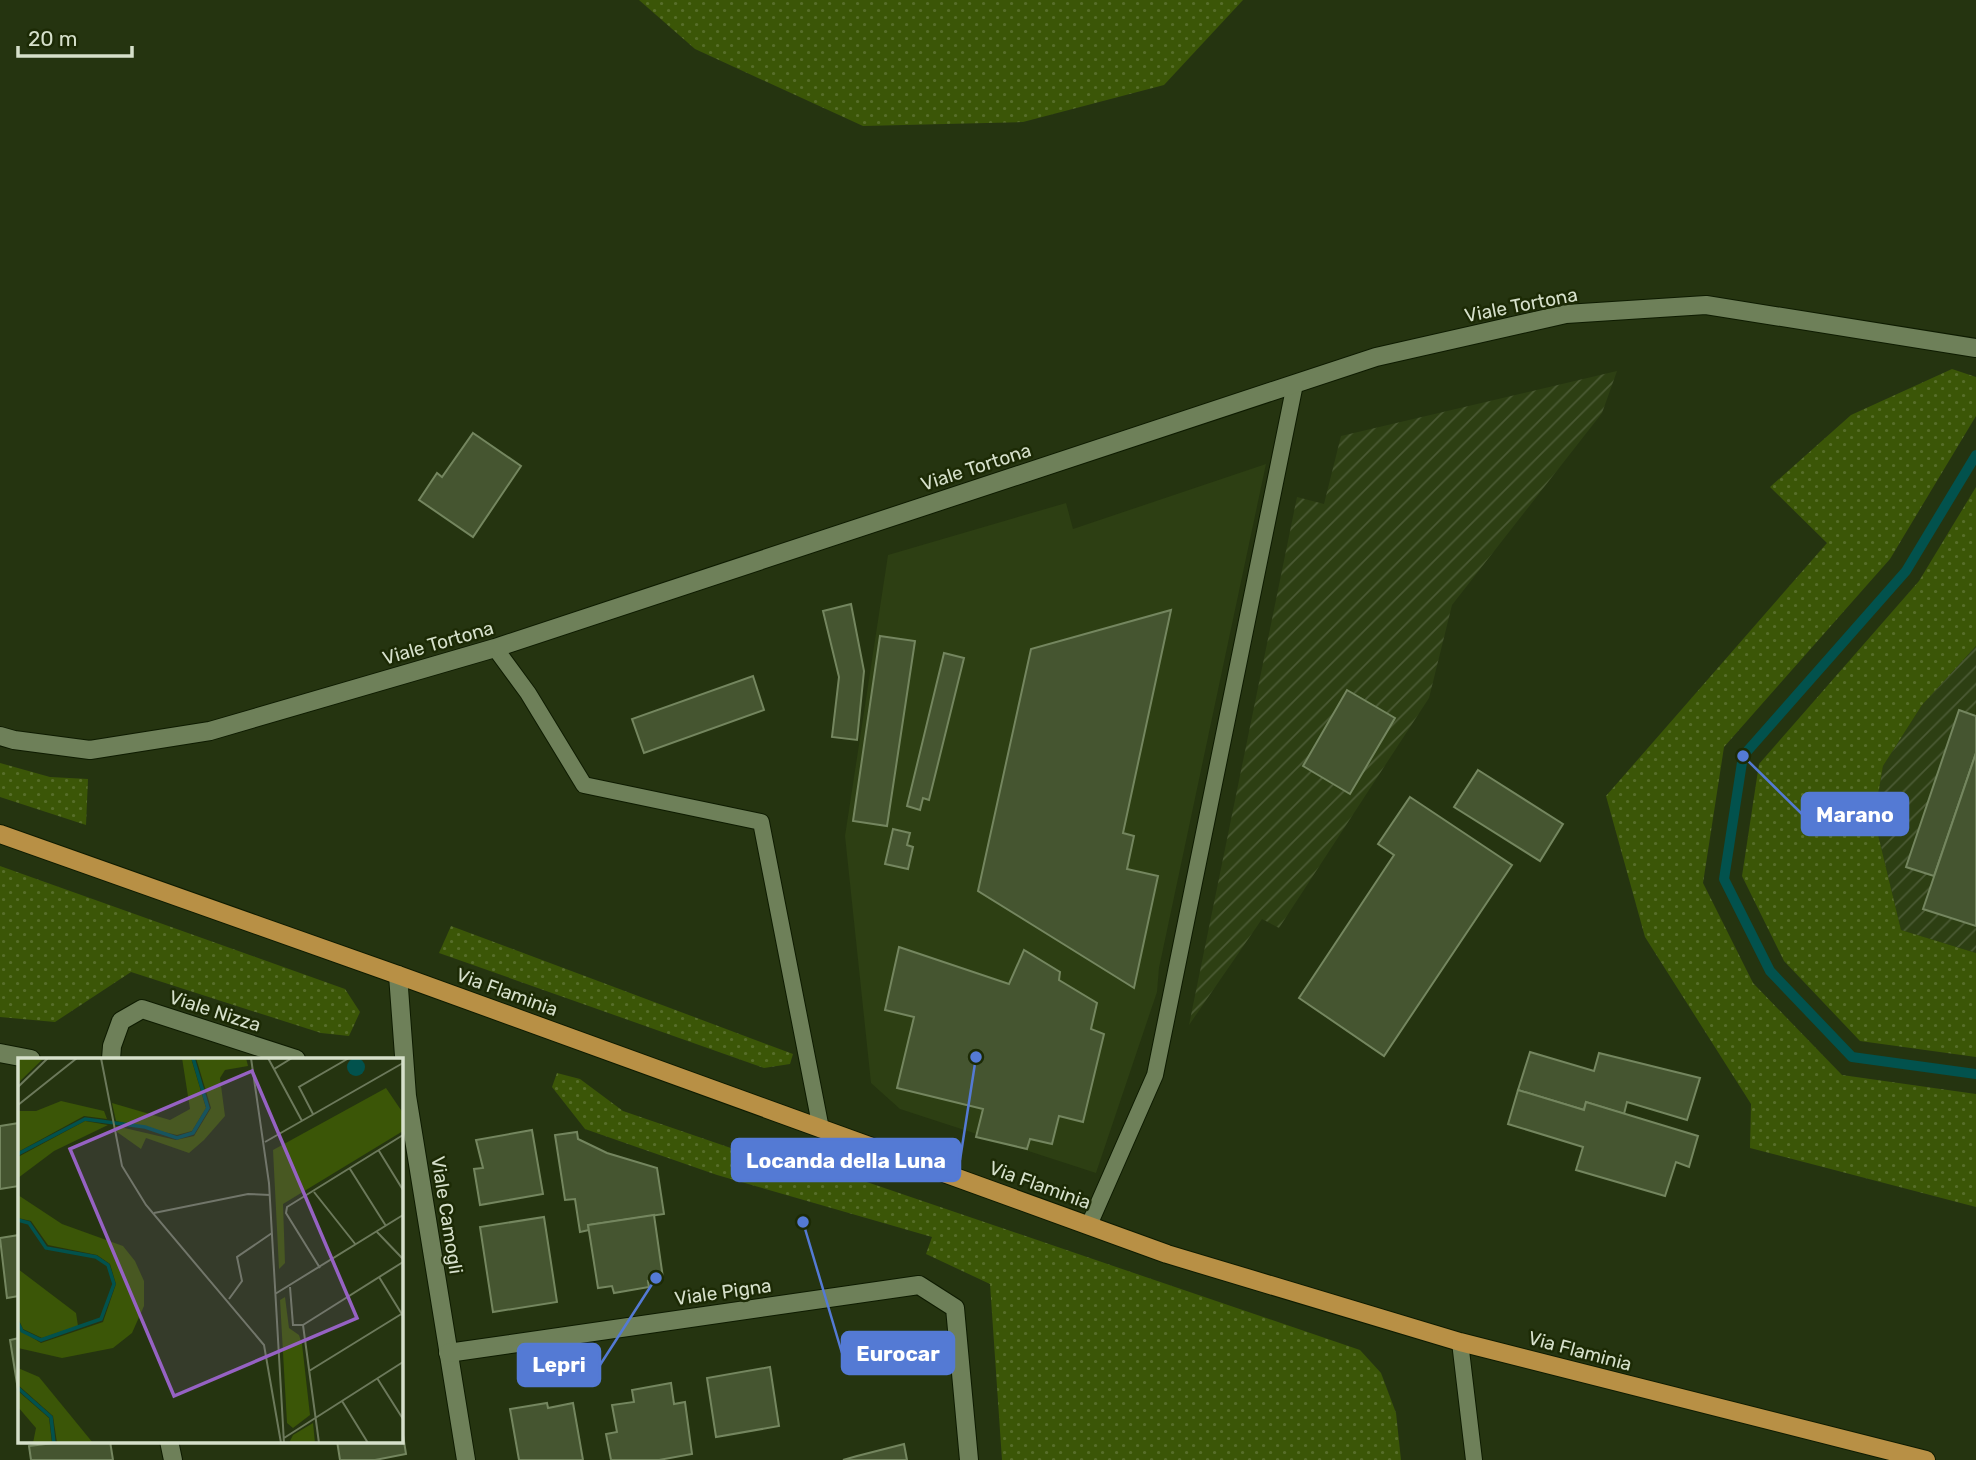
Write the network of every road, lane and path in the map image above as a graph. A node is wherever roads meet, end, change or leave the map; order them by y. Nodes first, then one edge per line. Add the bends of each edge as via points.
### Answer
1 (1976, 348) edge
2 (1295, 384) junction
3 (495, 649) junction
4 (0, 736) edge
5 (0, 834) edge
6 (398, 975) junction
7 (0, 1053) edge
8 (26, 1058) edge
9 (111, 1058) edge
10 (293, 1058) edge
11 (404, 1095) edge
12 (821, 1129) junction
13 (1089, 1225) junction
14 (1460, 1342) junction
15 (449, 1353) junction
16 (169, 1442) edge
17 (1920, 1459) edge
18 (173, 1460) edge
19 (466, 1460) edge
20 (969, 1460) edge
21 (1474, 1460) edge

1 - 2 street, Viale Tortona via 1706,305 1566,314 1376,357
2 - 3 street, Viale Tortona
2 - 13 lane via 1155,1075
3 - 4 street, Viale Tortona via 210,732 90,750
3 - 12 lane via 528,693 584,785 761,821
5 - 6 main road, Via Flaminia
6 - 11 street, Viale Camogli
6 - 12 main road, Via Flaminia
7 - 8 street
9 - 10 street, Viale Nizza via 121,1021 142,1009
11 - 15 street, Viale Camogli
12 - 13 main road, Via Flaminia
13 - 14 main road, Via Flaminia via 1167,1254
14 - 17 main road, Via Flaminia
14 - 21 lane
15 - 19 street, Viale Camogli
15 - 20 street, Viale Pigna via 919,1285 955,1308
16 - 18 street

